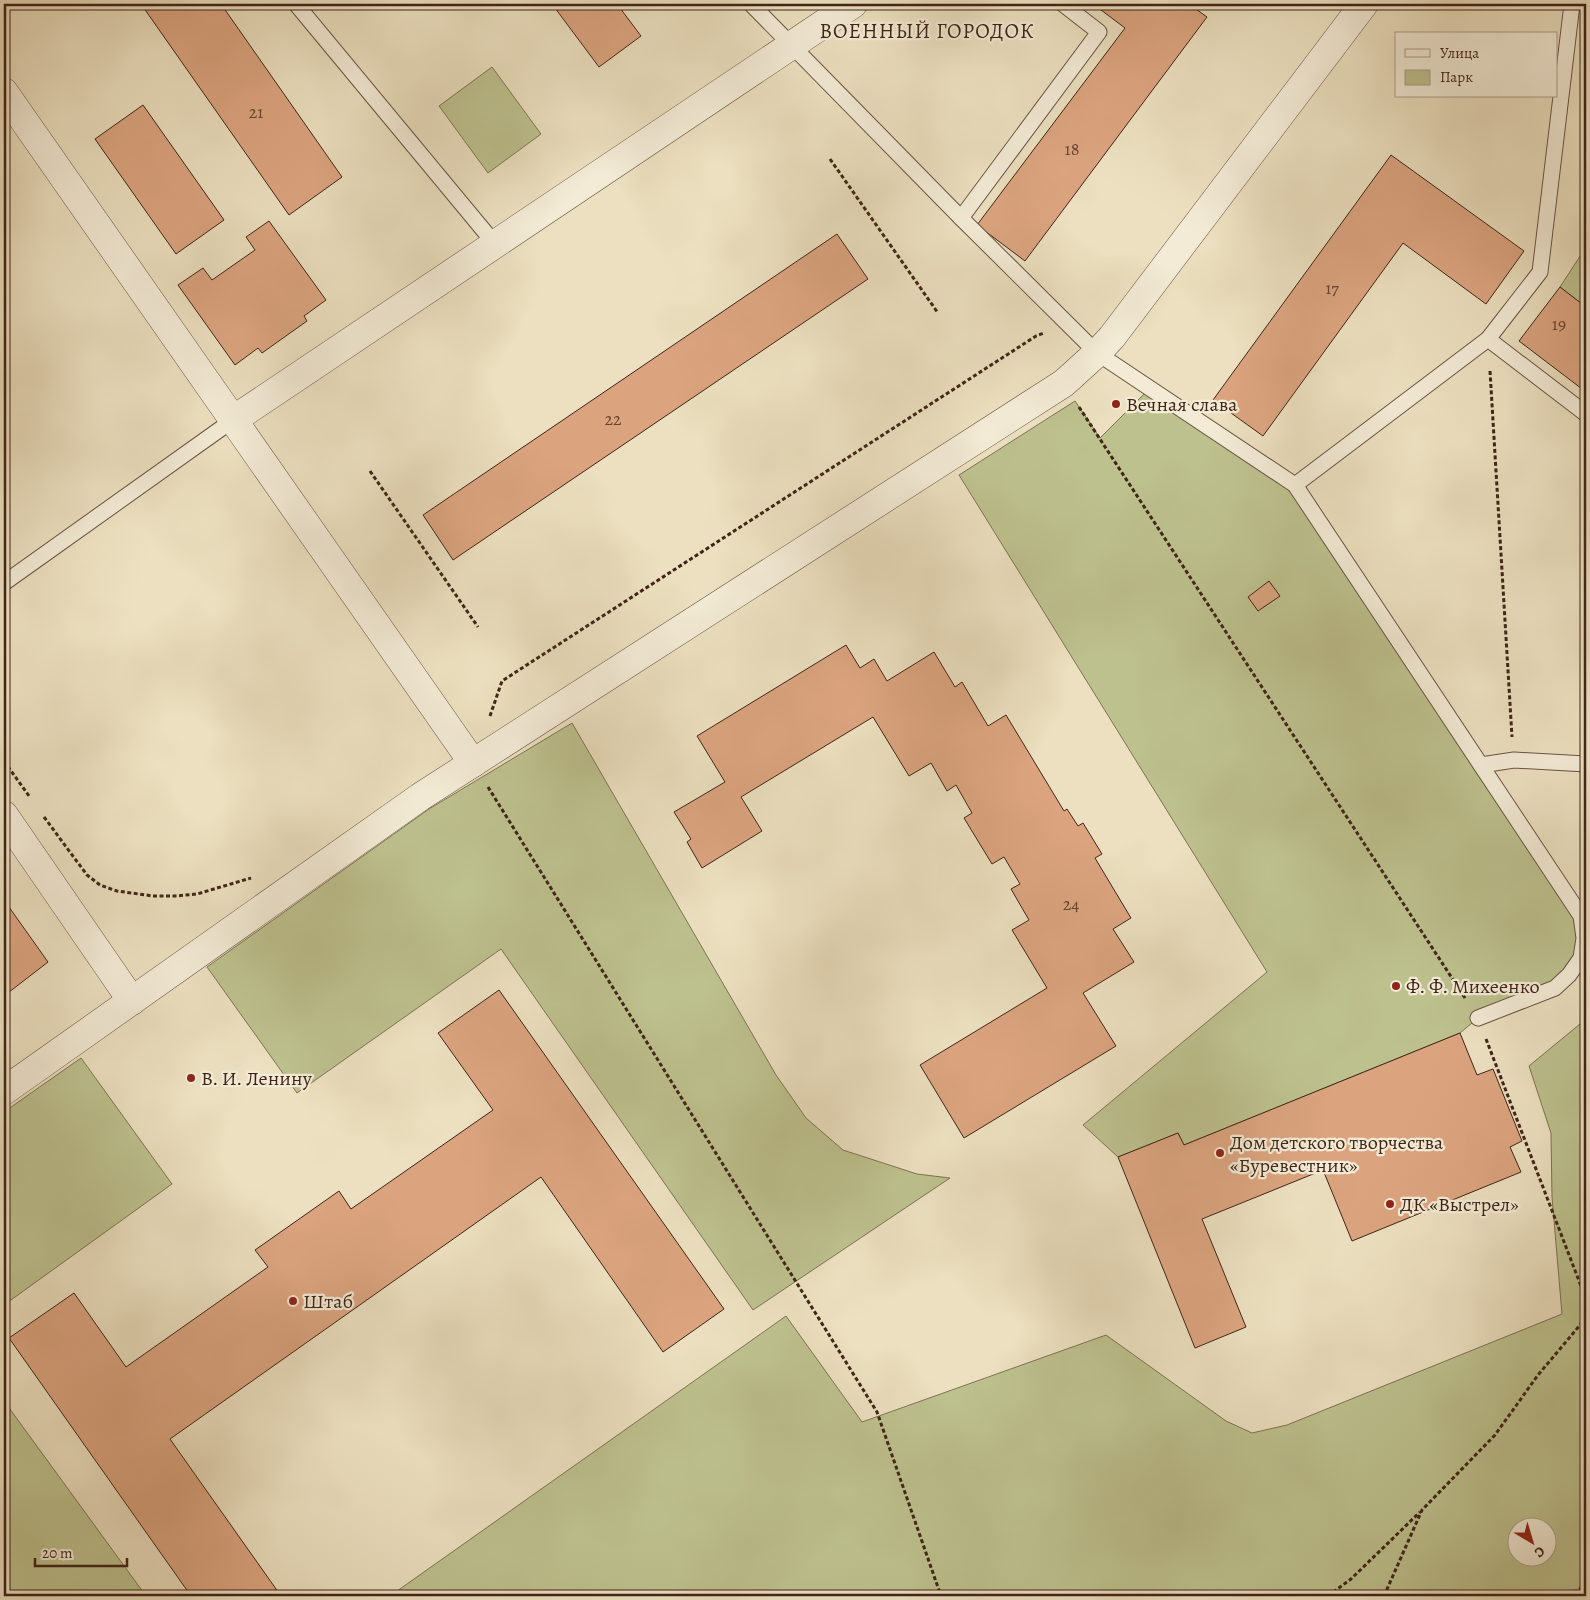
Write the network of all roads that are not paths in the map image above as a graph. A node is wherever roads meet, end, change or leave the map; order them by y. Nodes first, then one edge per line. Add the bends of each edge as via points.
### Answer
1 (296, 4) edge
2 (752, 4) edge
3 (853, 4) edge
4 (1062, 4) edge
5 (1364, 4) edge
6 (1572, 4) edge
7 (792, 44) junction
8 (4, 92) edge
9 (961, 218) junction
10 (495, 244) junction
11 (1488, 339) junction
12 (1097, 353) junction
13 (1586, 414) edge
14 (233, 420) junction
15 (1295, 485) junction
16 (4, 583) edge
17 (473, 763) junction
18 (1586, 764) edge
19 (1481, 765) junction
20 (4, 815) edge
21 (132, 1001) junction
22 (1478, 1018) road end
23 (4, 1091) edge

1 - 10 lane
2 - 7 lane
3 - 7 street
4 - 9 lane via 1099,32
5 - 12 street
6 - 11 lane via 1540,272
7 - 9 lane
7 - 10 street
8 - 14 street
9 - 12 lane
10 - 14 street
11 - 13 lane
11 - 15 lane
12 - 15 lane
12 - 17 street via 1064,383
14 - 16 lane
14 - 17 street
15 - 19 lane
17 - 21 street
18 - 19 lane via 1514,760
19 - 22 lane via 1581,916 1584,938 1581,958 1555,988
20 - 21 street
21 - 23 street

